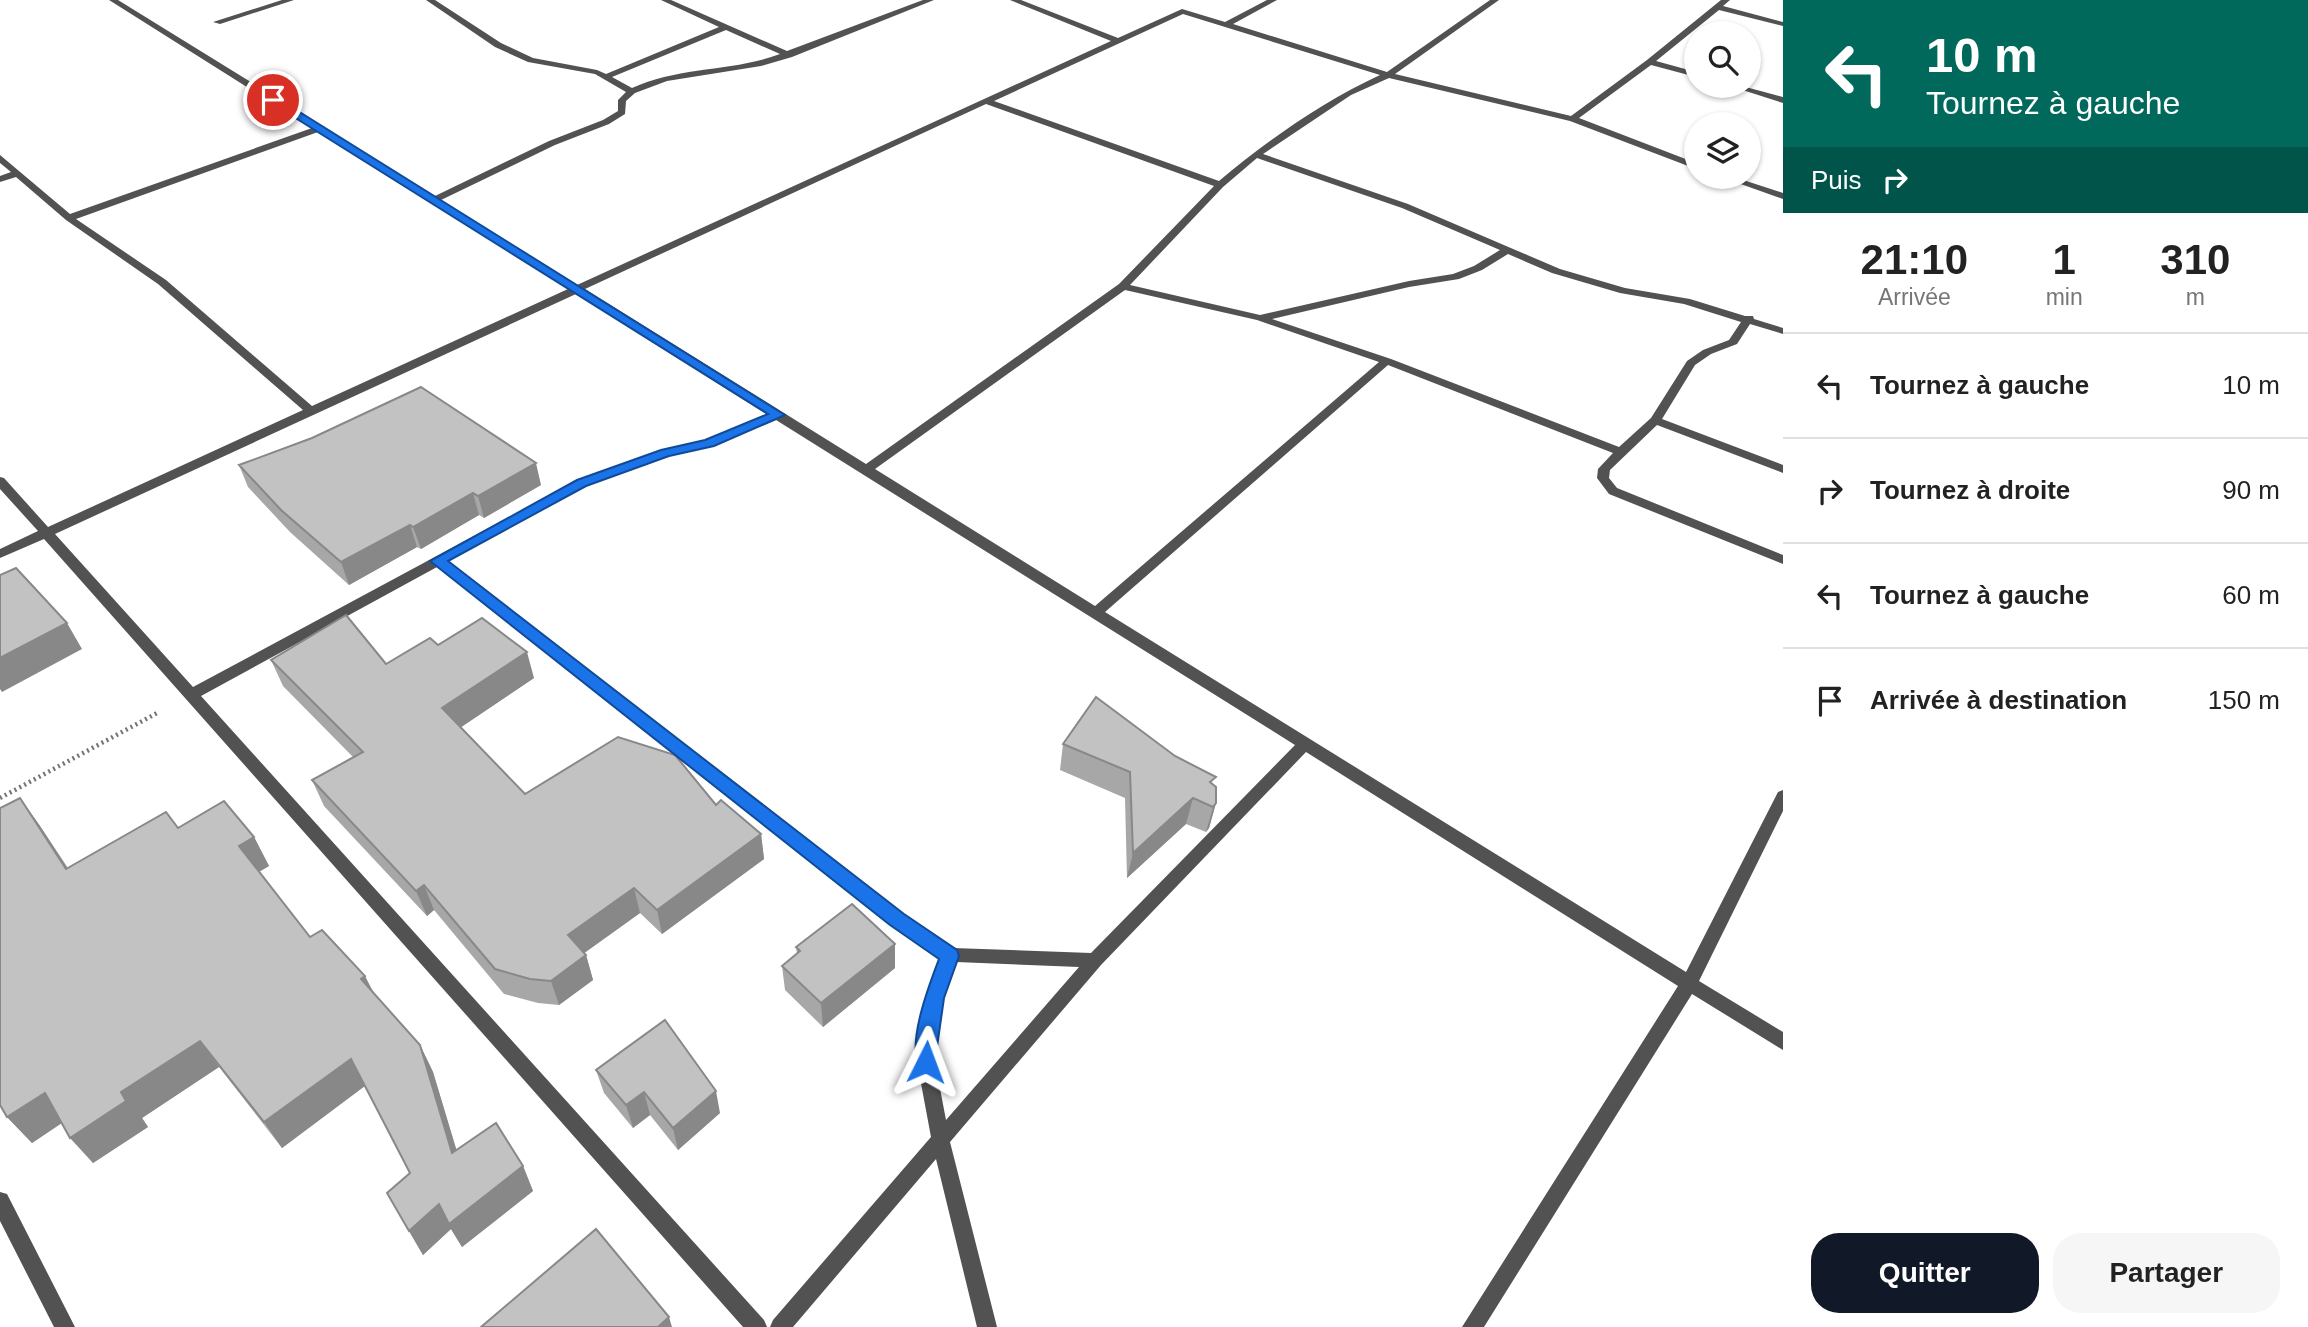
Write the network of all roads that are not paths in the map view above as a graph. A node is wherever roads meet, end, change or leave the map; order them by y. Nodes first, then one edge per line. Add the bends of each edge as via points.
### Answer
1 (113, 0) edge
2 (290, 0) edge
3 (430, 0) edge
4 (665, 0) edge
5 (930, 0) edge
6 (1014, 0) edge
7 (1273, 0) edge
8 (1495, 0) edge
9 (1726, 0) edge
10 (1183, 6) edge
11 (1718, 7) junction
12 (217, 22) dead end
13 (1783, 24) edge
14 (1225, 25) junction
15 (724, 28) junction
16 (1119, 41) junction
17 (789, 55) junction
18 (1650, 62) junction
19 (1684, 72) edge
20 (1388, 75) junction
21 (607, 76) junction
22 (631, 90) junction
23 (1761, 94) edge
24 (1783, 100) edge
25 (986, 101) junction
26 (1573, 120) junction
27 (319, 129) junction
28 (1256, 155) junction
29 (0, 158) edge
30 (1684, 162) edge
31 (18, 173) junction
32 (0, 179) edge
33 (1220, 185) junction
34 (1761, 189) edge
35 (1783, 196) edge
36 (434, 200) junction
37 (69, 218) junction
38 (1506, 251) junction
39 (1123, 286) junction
40 (577, 289) junction
41 (1260, 318) junction
42 (1749, 318) junction
43 (1783, 331) edge
44 (1387, 361) junction
45 (311, 411) junction
46 (778, 415) junction
47 (1655, 420) junction
48 (1621, 452) junction
49 (1783, 469) edge
50 (866, 470) junction
51 (0, 481) edge
52 (46, 533) junction
53 (0, 554) edge
54 (1783, 560) edge
55 (437, 561) junction
56 (1096, 613) junction
57 (191, 695) junction
58 (1305, 744) junction
59 (1783, 796) edge
60 (950, 956) junction
61 (1095, 960) junction
62 (1689, 984) junction
63 (1783, 1042) edge
64 (941, 1142) junction
65 (0, 1200) edge
66 (65, 1327) edge
67 (757, 1327) edge
68 (780, 1327) edge
69 (987, 1327) edge
70 (1472, 1327) edge

1 - 27 street
2 - 12 street
3 - 21 street via 498,45 531,60
4 - 15 street
5 - 17 street
6 - 16 street
7 - 14 street
8 - 20 street
9 - 11 street
10 - 14 street
10 - 16 street
11 - 13 street
11 - 18 street
14 - 20 street
15 - 17 street
15 - 21 street
16 - 25 street
17 - 22 street via 738,70 662,80
18 - 19 street
18 - 26 street
20 - 26 street
20 - 28 street via 1348,93
21 - 22 street
22 - 36 street via 622,100 622,112 611,120
23 - 24 street
25 - 33 street
25 - 40 street
26 - 30 street
27 - 36 street
27 - 37 street
28 - 33 street
28 - 38 street via 1405,206
29 - 31 street
31 - 32 street
31 - 37 street
33 - 39 street
34 - 35 street
36 - 40 street
37 - 45 street via 163,282
38 - 41 street via 1455,277
38 - 42 street via 1594,283
39 - 41 street
39 - 50 street
40 - 45 street
40 - 46 street
41 - 44 street
42 - 43 street
42 - 47 street via 1733,342 1691,363
44 - 48 street
44 - 56 street
45 - 52 street
46 - 50 street
46 - 55 street via 709,443 582,483
47 - 48 street
47 - 49 street
48 - 54 street via 1604,469 1603,478 1613,491
50 - 56 street
51 - 52 street
52 - 53 street
52 - 57 street
55 - 57 street
55 - 60 street
56 - 58 street
57 - 67 street
58 - 61 street
58 - 62 street
59 - 62 street
60 - 61 street
60 - 64 street via 934,998 926,1062
61 - 64 street
62 - 63 street
62 - 70 street
64 - 68 street
64 - 69 street
65 - 66 street

